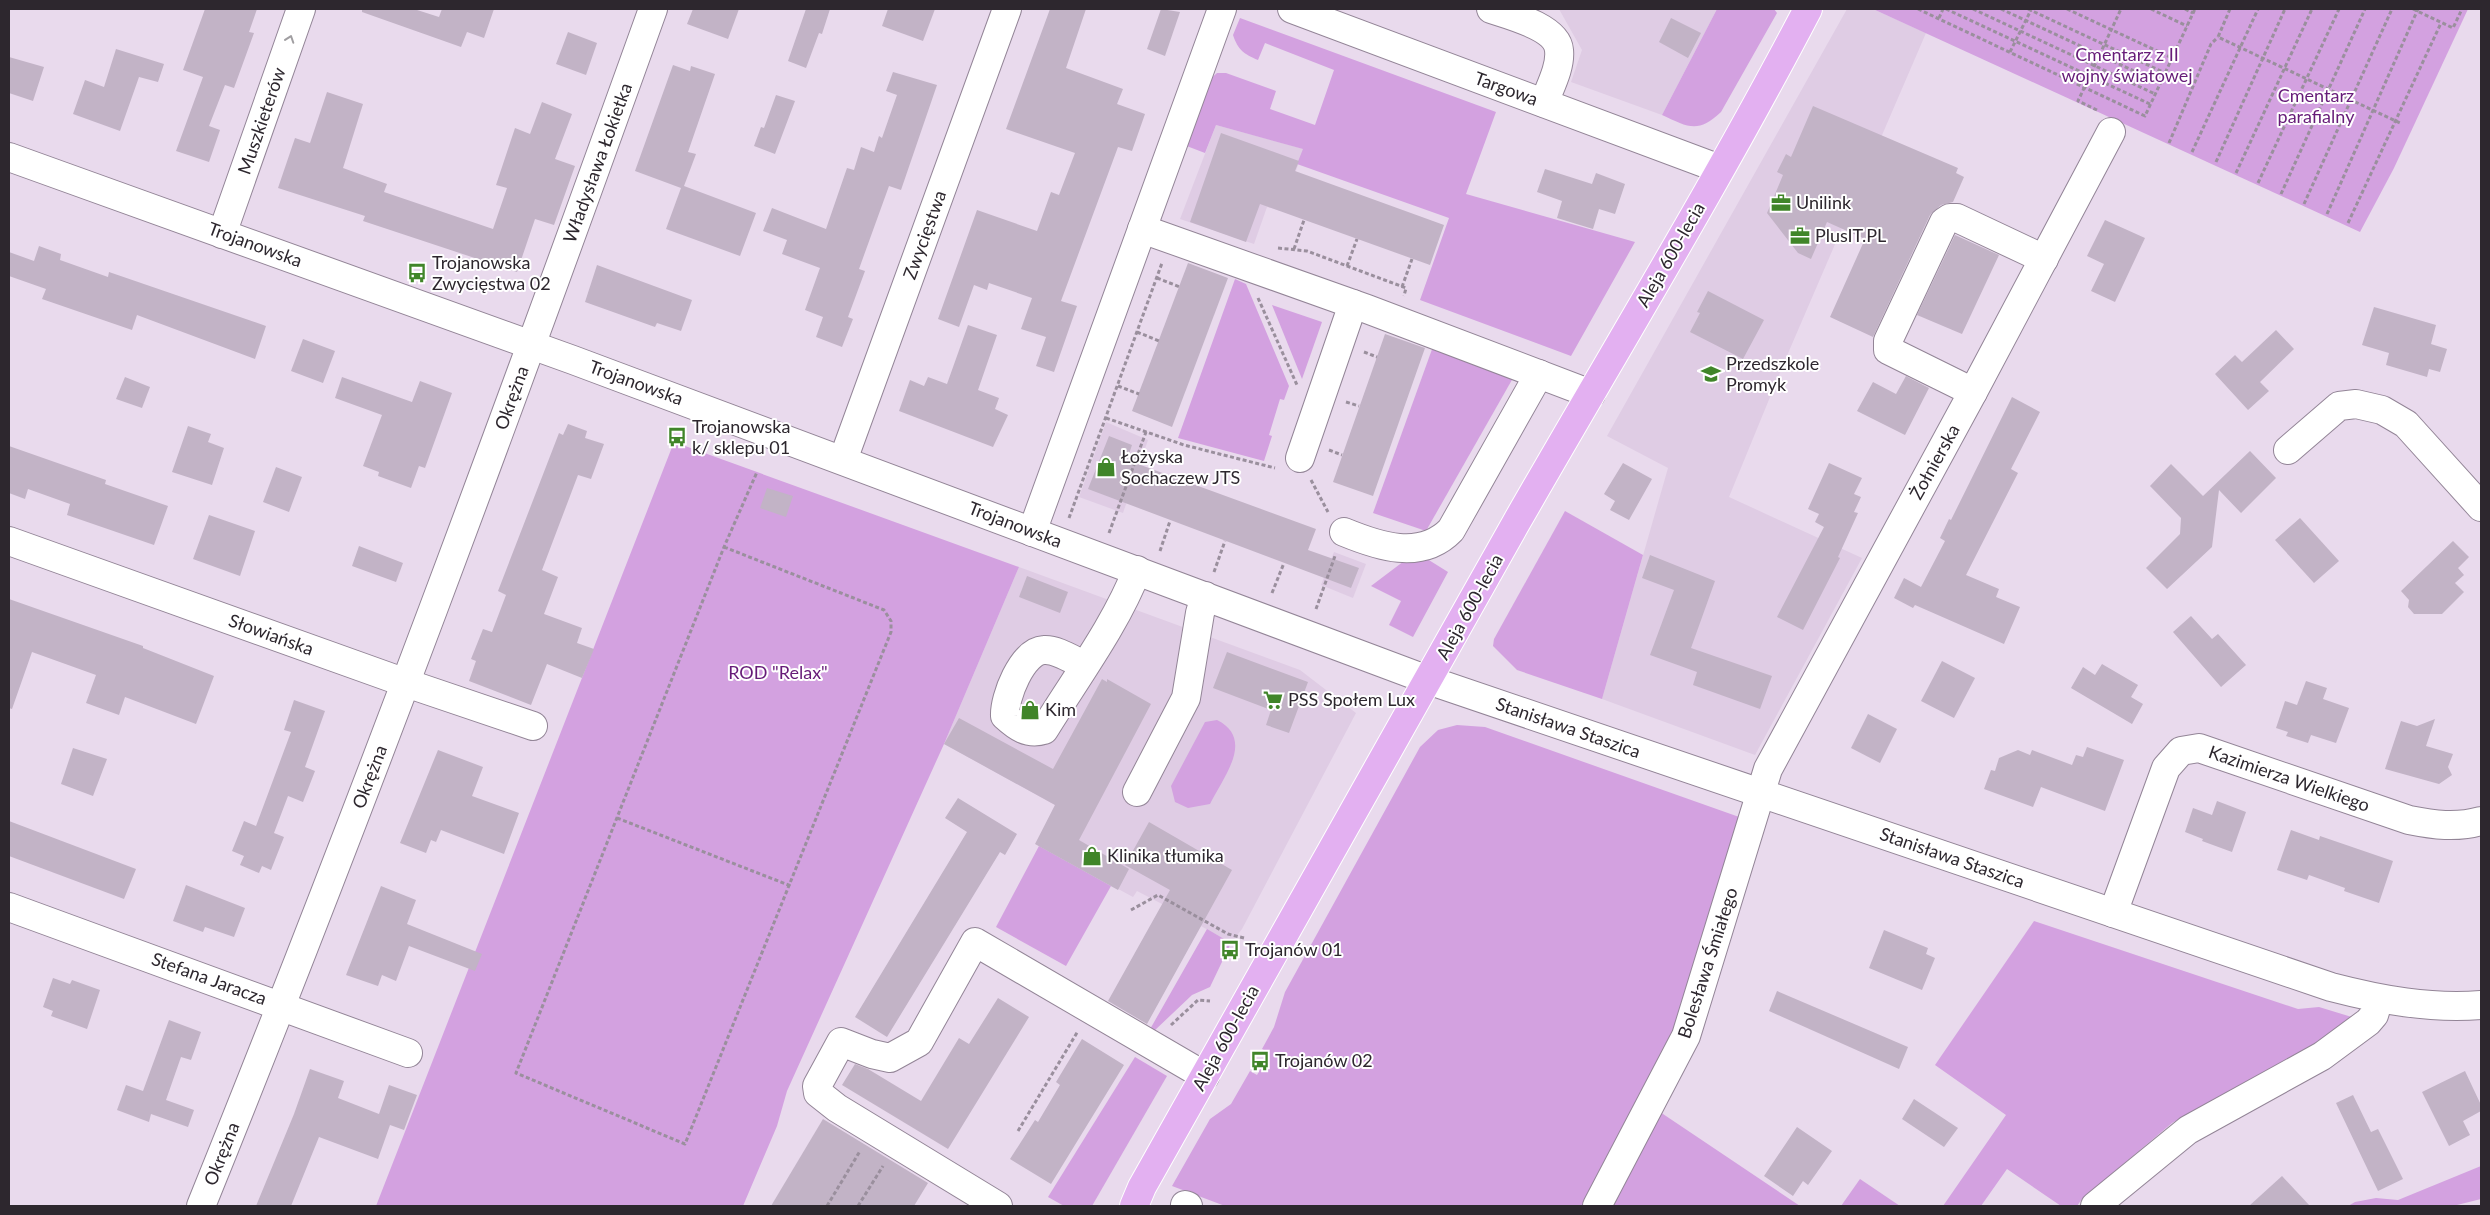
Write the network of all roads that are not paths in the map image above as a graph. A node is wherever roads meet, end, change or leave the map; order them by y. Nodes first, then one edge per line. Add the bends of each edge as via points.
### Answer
1 (301, 9) edge
2 (653, 9) edge
3 (1007, 9) edge
4 (1222, 9) edge
5 (1292, 9) edge
6 (1491, 9) edge
7 (1808, 9) edge
8 (1544, 103) junction
9 (2111, 132) road end
10 (9, 157) edge
11 (1720, 169) junction
12 (1142, 229) junction
13 (222, 234) junction
14 (2044, 259) junction
15 (1354, 304) junction
16 (532, 345) junction
17 (1540, 374) junction
18 (1973, 392) junction
19 (1591, 394) junction
20 (2288, 450) dead end
21 (843, 460) junction
22 (1296, 468) road end
23 (2481, 507) edge
24 (1032, 532) junction
25 (1344, 532) road end
26 (9, 541) edge
27 (1137, 570) junction
28 (1210, 584) junction
29 (1084, 665) dead end
30 (1428, 680) junction
31 (406, 683) junction
32 (533, 726) dead end
33 (1137, 792) dead end
34 (1760, 792) junction
35 (2481, 821) edge
36 (9, 907) edge
37 (2113, 913) junction
38 (2378, 999) junction
39 (2481, 1005) edge
40 (282, 1006) junction
41 (408, 1053) dead end
42 (1205, 1076) junction
43 (201, 1206) edge
44 (998, 1206) edge
45 (1134, 1206) edge
46 (1596, 1206) edge
47 (2095, 1206) edge

13 -> 1 street, Muszkieterów
2 - 16 street, Władysława Łokietka
3 - 21 street, Zwycięstwa
4 - 12 street
5 - 8 street, Targowa
6 - 8 street via 1544,30 1556,40 1558,64
7 - 11 main road, Aleja 600-lecia
8 - 11 street, Targowa
9 - 14 street, Żołnierska
10 - 13 street, Trojanowska
11 - 19 main road, Aleja 600-lecia
12 - 15 street
12 - 24 street
13 - 16 street, Trojanowska
14 - 18 street, Żołnierska
14 - 18 street via 1956,218 1944,222 1888,341 1888,350
15 - 17 street
15 - 22 street
16 - 21 street, Trojanowska
16 - 31 street, Okrężna
17 - 19 street
17 - 25 street via 1442,539 1430,546 1385,547
18 - 34 street, Żołnierska via 1768,769
19 - 30 main road, Aleja 600-lecia
20 - 23 street via 2339,406 2356,404 2382,410 2406,424
21 - 24 street, Trojanowska
24 - 27 street, Trojanowska
26 - 31 street, Słowiańska
27 - 28 street, Trojanowska
27 - 29 street via 1121,605
28 - 30 street, Trojanowska
28 - 33 street via 1200,613 1186,698
30 - 34 street, Stanisława Staszica
30 - 42 main road, Aleja 600-lecia
31 - 32 street, Słowiańska
31 - 40 street, Okrężna
34 - 37 street, Stanisława Staszica
34 - 46 street, Bolesława Śmiałego via 1686,1036
35 - 37 street, Kazimierza Wielkiego via 2438,826 2409,820 2199,748 2181,751 2166,768
36 - 40 street, Stefana Jaracza
37 - 38 street, Stanisława Staszica via 2274,969
38 - 39 street, Stanisława Staszica via 2418,1005
38 - 47 street via 2368,1022 2322,1056 2188,1130
40 - 41 street, Stefana Jaracza
40 - 43 street, Okrężna
42 - 44 street via 975,942 919,1042 890,1058 841,1042 817,1086 818,1093 837,1108
42 - 45 main road, Aleja 600-lecia

